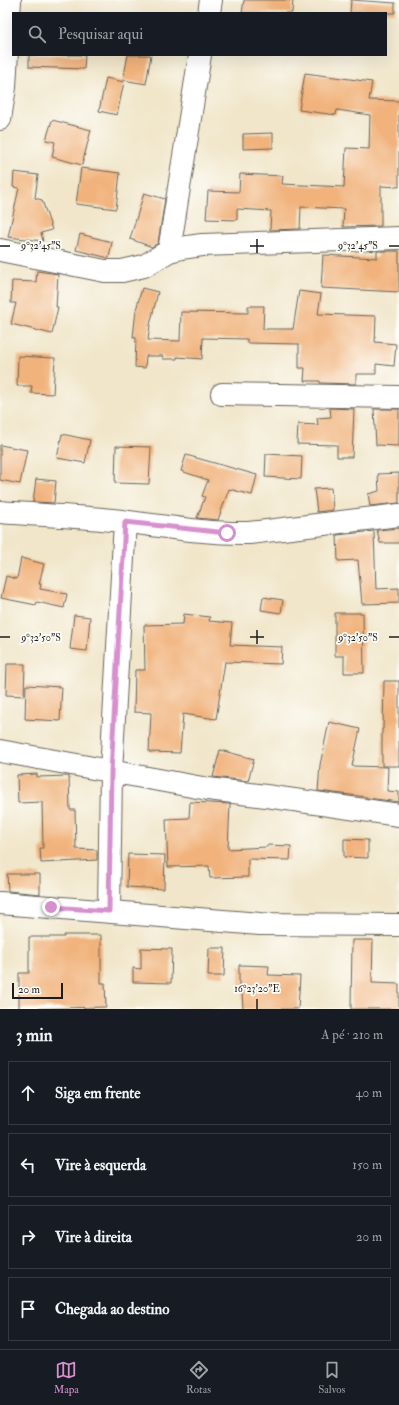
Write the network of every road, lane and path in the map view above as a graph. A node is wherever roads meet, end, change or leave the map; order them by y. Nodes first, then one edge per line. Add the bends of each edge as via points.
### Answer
1 (10, 0) edge
2 (211, 0) edge
3 (209, 12) edge
4 (200, 56) edge
5 (0, 119) edge
6 (399, 238) edge
7 (0, 250) edge
8 (169, 251) junction
9 (222, 394) dead end
10 (399, 397) edge
11 (0, 512) edge
12 (399, 515) edge
13 (125, 522) junction
14 (0, 751) edge
15 (111, 772) junction
16 (399, 815) edge
17 (0, 903) edge
18 (109, 911) junction
19 (399, 925) edge

1 - 5 street
2 - 3 street
4 - 8 street
6 - 8 street via 202,245
7 - 8 street via 106,271 122,271 144,266
9 - 10 street
11 - 13 street
12 - 13 street via 249,533
13 - 15 street
14 - 15 street
15 - 16 street via 208,789
15 - 18 street
17 - 18 street
18 - 19 street via 260,924

